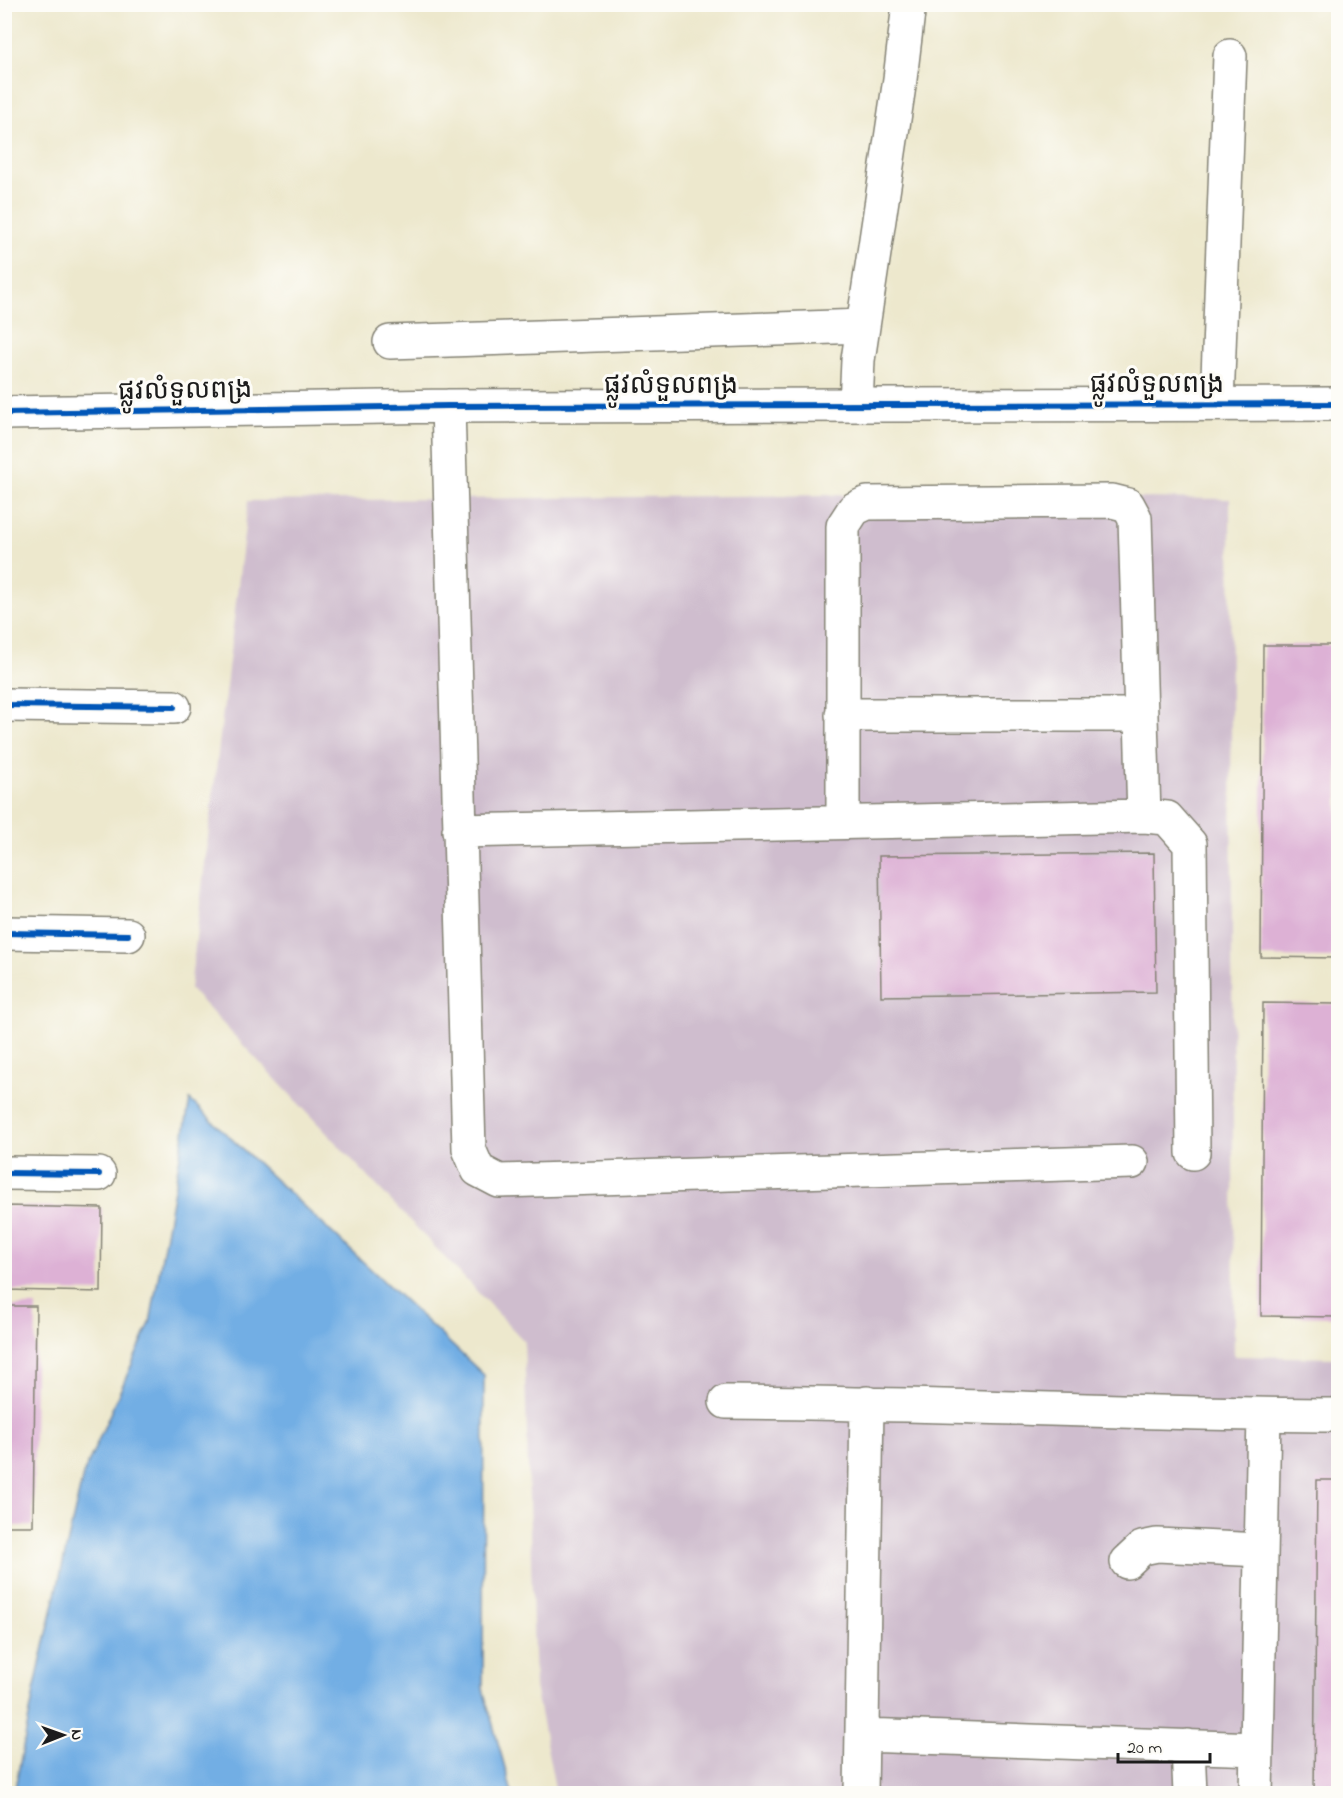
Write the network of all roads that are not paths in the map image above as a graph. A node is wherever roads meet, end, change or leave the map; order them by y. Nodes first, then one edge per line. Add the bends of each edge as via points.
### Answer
1 (909, 4) edge
2 (1230, 56) dead end
3 (863, 326) junction
4 (390, 342) dead end
5 (1217, 404) junction
6 (1338, 404) edge
7 (856, 405) junction
8 (448, 406) junction
9 (4, 413) edge
10 (4, 705) edge
11 (174, 707) dead end
12 (842, 715) junction
13 (1140, 715) junction
14 (1144, 816) junction
15 (843, 821) junction
16 (459, 831) junction
17 (4, 933) edge
18 (128, 935) dead end
19 (1193, 1153) dead end
20 (1132, 1162) dead end
21 (4, 1173) edge
22 (99, 1174) dead end
23 (726, 1402) dead end
24 (867, 1403) junction
25 (1264, 1415) junction
26 (1338, 1415) edge
27 (1261, 1550) junction
28 (1127, 1562) dead end
29 (863, 1736) junction
30 (1188, 1746) junction
31 (1257, 1749) junction
32 (861, 1794) edge
33 (1190, 1794) edge
34 (1256, 1794) edge

1 - 3 street
2 - 5 street
3 - 4 street
3 - 7 street
5 - 6 street, ផ្លូវលំទួលពង្រ
5 - 7 street, ផ្លូវលំទួលពង្រ
7 - 8 street, ផ្លូវលំទួលពង្រ
8 - 9 street, ផ្លូវលំទួលពង្រ
8 - 16 street
10 - 11 street
12 - 13 street
12 - 13 street via 843,526 854,509 867,503 1112,501 1128,505 1135,518
12 - 15 street
13 - 14 street
14 - 15 street
14 - 19 street via 1167,818 1190,844
15 - 16 street
16 - 20 street via 469,1149 478,1170 499,1181
17 - 18 street
21 - 22 street
23 - 24 street
24 - 25 street
24 - 29 street
25 - 26 street
25 - 27 street
27 - 28 street via 1157,1545 1142,1548
27 - 31 street
29 - 30 street
29 - 32 street
30 - 31 street
30 - 33 street
31 - 34 street

